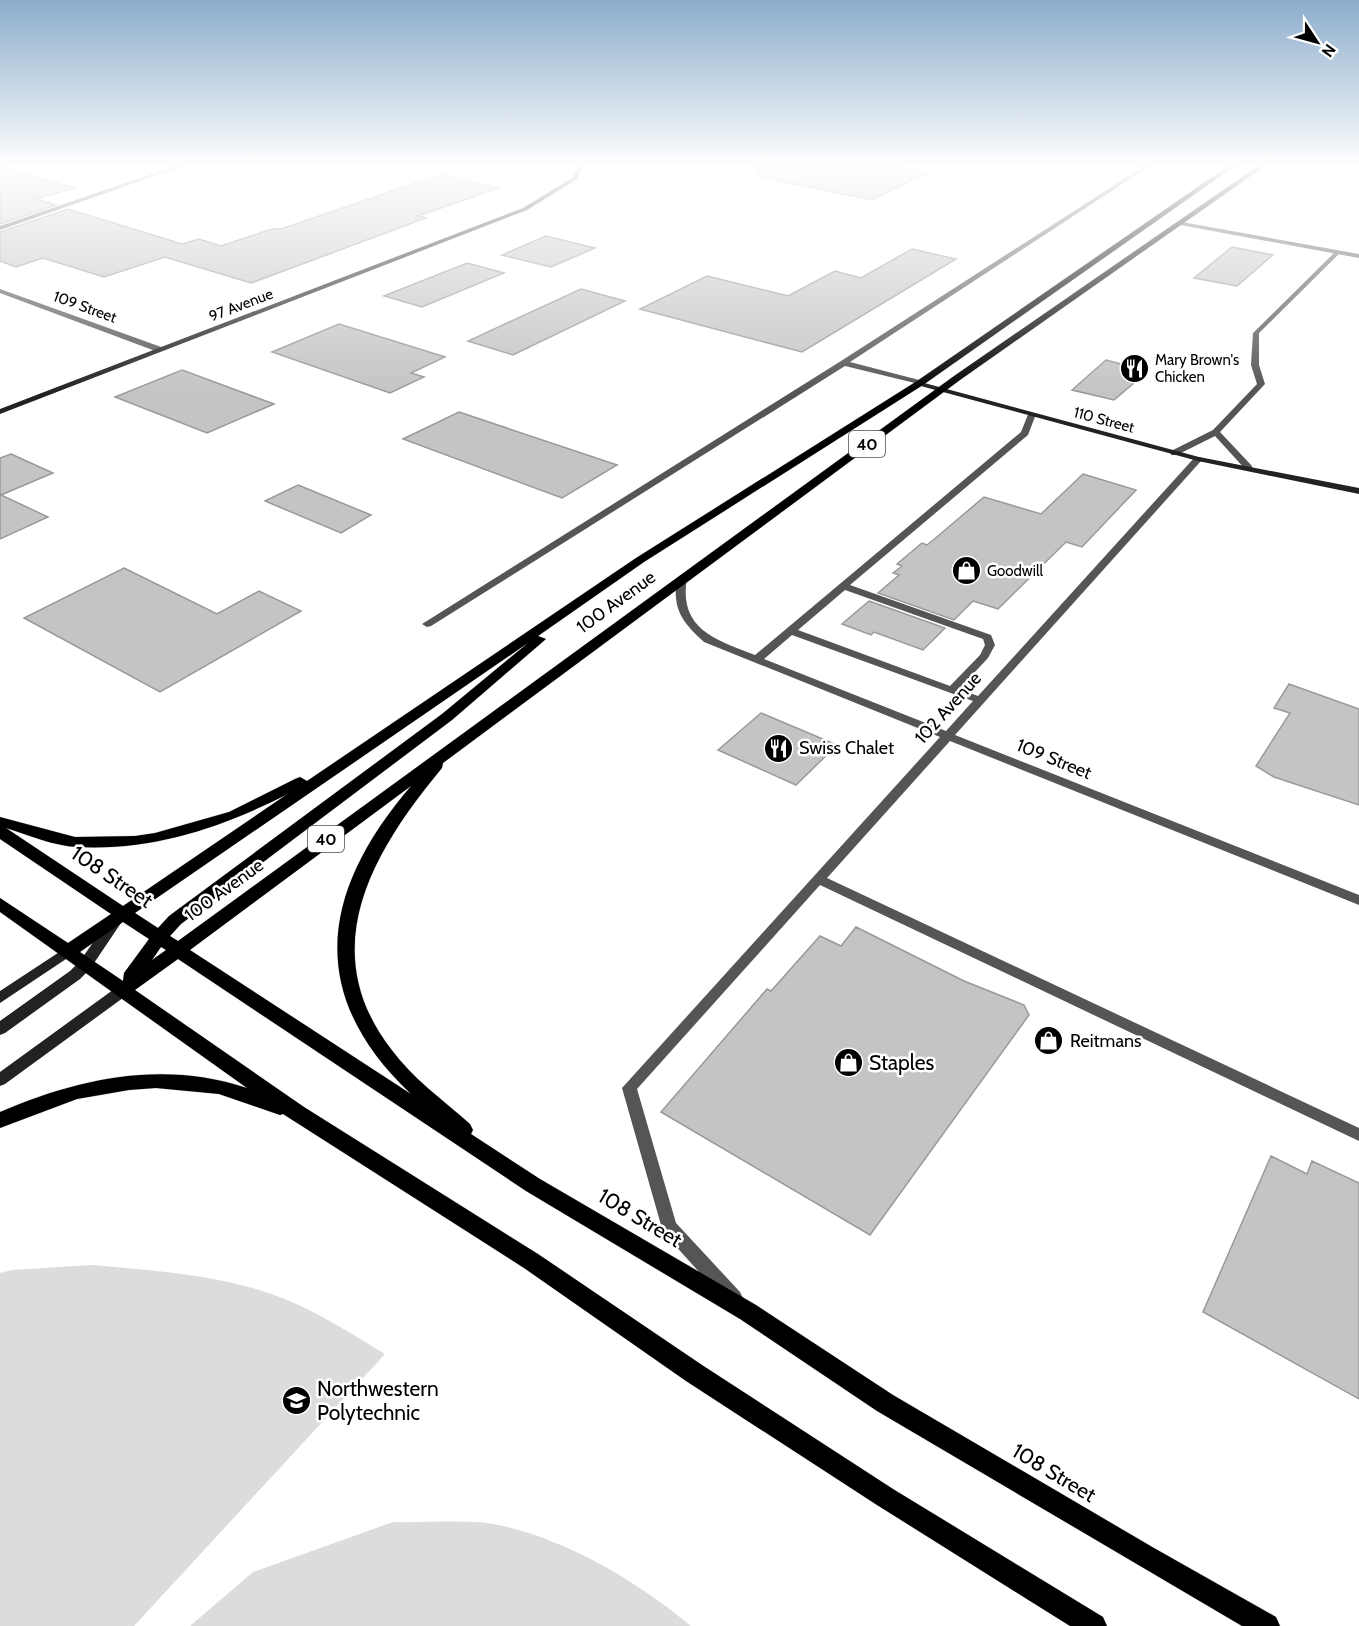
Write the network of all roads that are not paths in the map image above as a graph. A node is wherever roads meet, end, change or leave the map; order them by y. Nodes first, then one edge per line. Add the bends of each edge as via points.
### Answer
1 (440, 242) edge
2 (1030, 242) edge
3 (1123, 242) edge
4 (1156, 242) edge
5 (1282, 242) edge
6 (1338, 252) junction
7 (1359, 256) edge
8 (0, 291) edge
9 (161, 350) junction
10 (844, 363) junction
11 (920, 383) junction
12 (942, 389) junction
13 (0, 412) edge
14 (1032, 414) junction
15 (1216, 432) junction
16 (1174, 453) junction
17 (1198, 459) junction
18 (1250, 468) junction
19 (1359, 491) edge
20 (640, 560) junction
21 (682, 578) junction
22 (843, 586) junction
23 (427, 624) dead end
24 (791, 631) junction
25 (756, 660) junction
26 (952, 690) junction
27 (980, 700) junction
28 (476, 728) junction
29 (947, 736) junction
30 (354, 755) junction
31 (0, 822) edge
32 (0, 832) edge
33 (819, 879) junction
34 (1359, 900) edge
35 (0, 904) edge
36 (121, 914) junction
37 (158, 939) junction
38 (176, 950) junction
39 (67, 952) junction
40 (85, 965) junction
41 (122, 991) junction
42 (0, 998) edge
43 (0, 1029) edge
44 (0, 1080) edge
45 (297, 1113) junction
46 (0, 1120) edge
47 (1359, 1135) edge
48 (533, 1185) junction
49 (748, 1312) junction
50 (1095, 1626) edge
51 (1267, 1626) edge

1 - 9 street, 97 Avenue
2 - 10 street
3 - 11 main road, 100 Avenue / 40
4 - 12 main road, 100 Avenue / 40
5 - 6 street
6 - 7 street
6 - 15 street via 1256,333 1255,365 1260,384
8 - 9 street, 109 Street
9 - 13 street, 97 Avenue
10 - 11 street, 110 Street
10 - 23 street
11 - 12 street, 110 Street
11 - 20 main road, 100 Avenue / 40
12 - 14 street, 110 Street
12 - 21 main road, 100 Avenue / 40
14 - 16 street, 110 Street
14 - 22 street via 1025,433
15 - 16 street
15 - 18 street
16 - 17 street, 110 Street
17 - 18 street, 110 Street
17 - 27 street, 102 Avenue
18 - 19 street, 110 Street
20 - 30 main road, 100 Avenue / 40
20 - 37 main road via 447,717 175,921
21 - 25 street, 109 Street via 681,610 689,623 708,640
21 - 28 main road, 100 Avenue / 40
22 - 24 street
22 - 26 street via 987,637 990,645 984,656
24 - 25 street
24 - 26 street
25 - 29 street, 109 Street
26 - 27 street
27 - 29 street, 102 Avenue
28 - 38 main road, 100 Avenue / 40
28 - 48 main road via 416,789 367,861 352,895 345,935 346,971 357,1012 382,1052 417,1089
29 - 33 street, 102 Avenue
29 - 34 street, 109 Street
30 - 31 main road via 234,815 155,838 119,843 75,842
30 - 36 main road, 100 Avenue
32 - 36 main road, 108 Street
33 - 47 street
33 - 49 street, 102 Avenue via 629,1088 669,1227
35 - 39 main road
36 - 37 main road, 108 Street
36 - 39 main road, 100 Avenue
36 - 40 street
37 - 38 main road, 108 Street
37 - 41 main road
38 - 41 main road, 100 Avenue / 40
38 - 48 main road, 108 Street
39 - 40 main road
39 - 42 street, 100 Avenue
40 - 41 main road
40 - 43 street
41 - 44 street, 100 Avenue
41 - 45 main road
45 - 46 main road via 212,1085 123,1081 76,1090
45 - 50 main road via 531,1261 885,1497
48 - 49 main road, 108 Street
49 - 51 main road, 108 Street via 885,1403

